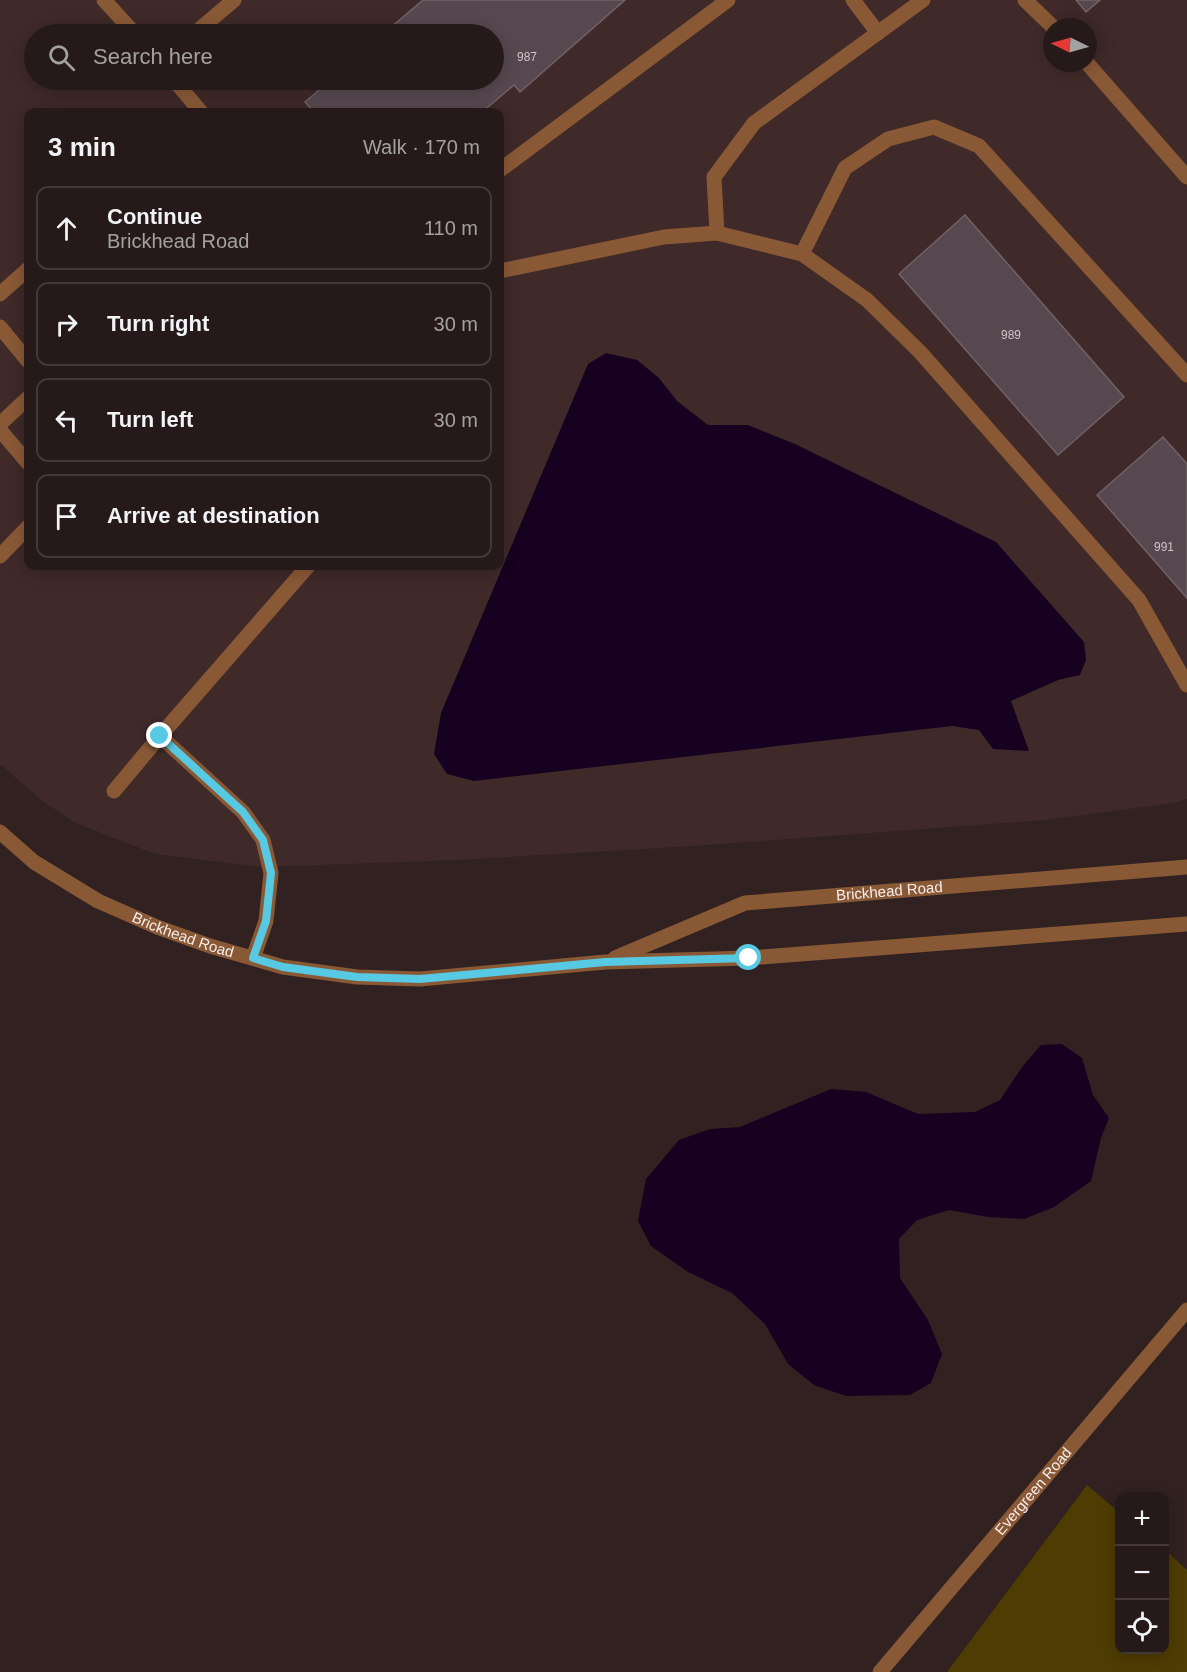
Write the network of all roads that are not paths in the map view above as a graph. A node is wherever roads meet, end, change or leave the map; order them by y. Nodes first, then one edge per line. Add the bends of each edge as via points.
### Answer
1 (104, 0) edge
2 (234, 0) edge
3 (728, 0) edge
4 (853, 0) edge
5 (923, 0) edge
6 (1025, 0) edge
7 (1044, 18) edge
8 (126, 24) edge
9 (206, 24) edge
10 (878, 33) junction
11 (1095, 72) edge
12 (182, 90) edge
13 (198, 108) edge
14 (504, 167) edge
15 (1187, 177) edge
16 (717, 233) junction
17 (802, 254) junction
18 (504, 270) edge
19 (24, 273) edge
20 (0, 294) edge
21 (0, 327) edge
22 (24, 356) edge
23 (1187, 375) edge
24 (24, 402) edge
25 (0, 424) edge
26 (0, 430) edge
27 (24, 458) edge
28 (24, 531) edge
29 (0, 556) edge
30 (305, 570) edge
31 (1187, 686) edge
32 (160, 736) junction
33 (114, 791) dead end
34 (0, 832) edge
35 (1187, 867) edge
36 (1187, 924) edge
37 (253, 958) junction
38 (605, 962) junction
39 (1187, 1310) edge
40 (880, 1672) edge

1 - 8 street
2 - 9 street
3 - 14 street
4 - 10 street
5 - 10 street
6 - 7 street
10 - 16 street via 753,123 714,177
11 - 15 street
12 - 13 street
16 - 17 street
16 - 18 street via 664,237
17 - 23 street via 845,168 888,139 934,128 979,146
17 - 31 street via 867,300 920,352 1139,600
19 - 20 street
21 - 22 street
24 - 25 street
26 - 27 street
28 - 29 street
30 - 32 street
32 - 33 street
32 - 37 street via 243,812 263,840 271,873 266,921
34 - 37 street, Brickhead Road via 34,862 98,901 157,927
35 - 38 street, Brickhead Road via 745,903
36 - 38 street, Brickhead Road via 749,958
37 - 38 street, Brickhead Road via 283,967 357,977 420,979
39 - 40 street, Evergreen Road

